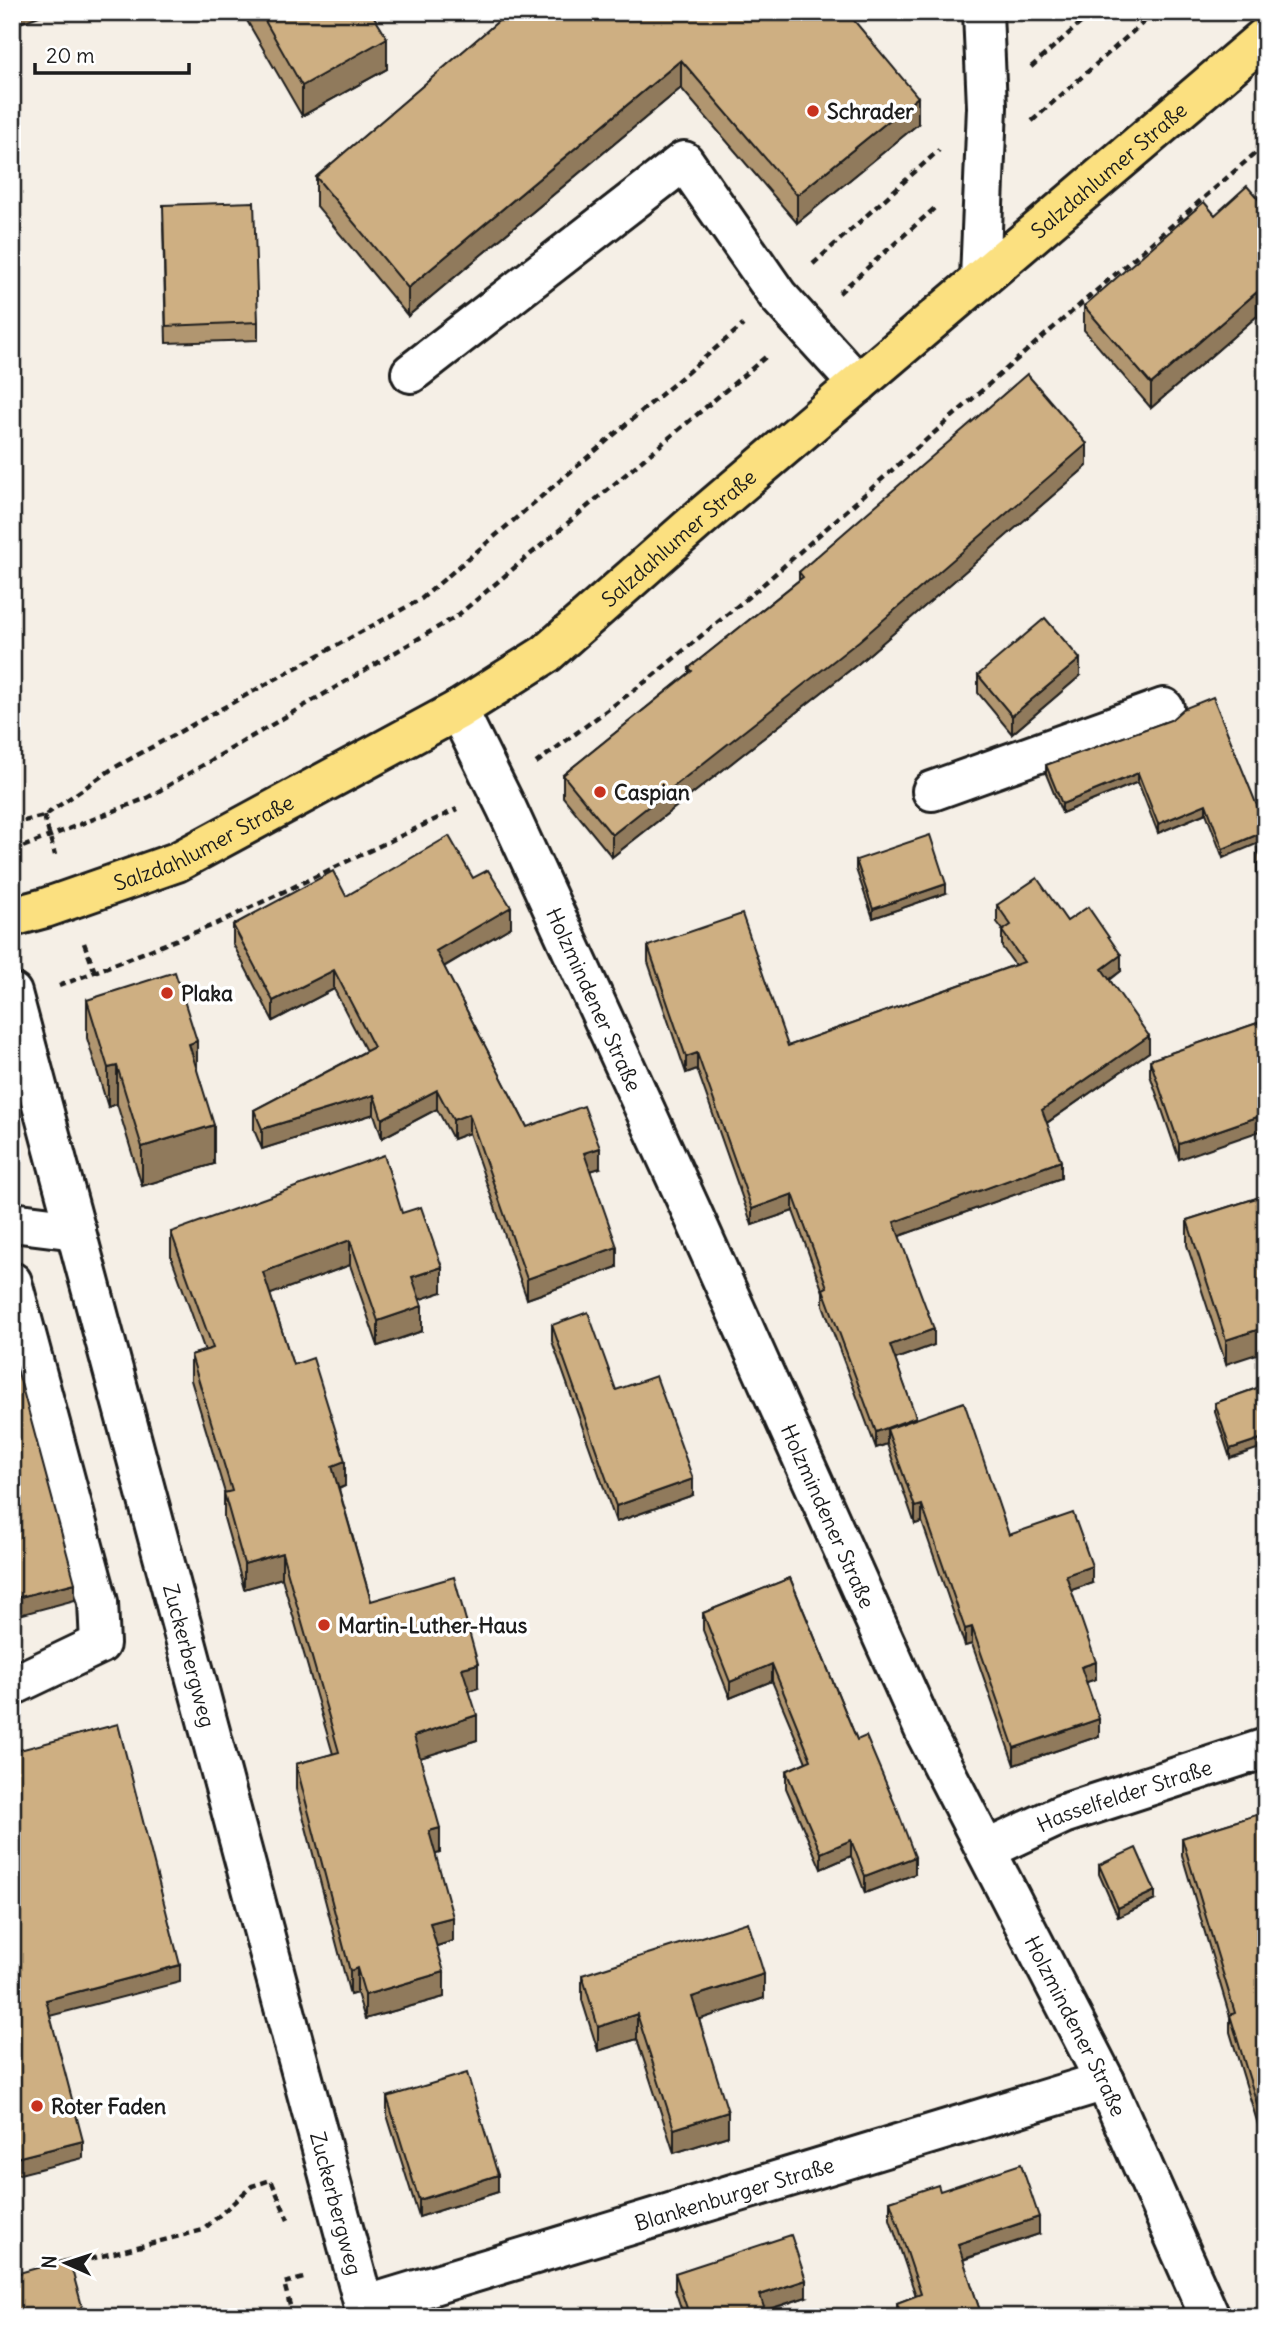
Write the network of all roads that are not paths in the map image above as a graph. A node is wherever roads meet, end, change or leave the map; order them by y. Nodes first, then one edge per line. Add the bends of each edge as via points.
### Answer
1 (983, 12) edge
2 (1266, 36) edge
3 (980, 279) junction
4 (411, 373) dead end
5 (858, 384) junction
6 (1164, 708) dead end
7 (458, 710) junction
8 (932, 791) dead end
9 (12, 917) edge
10 (14, 998) edge
11 (12, 1222) edge
12 (76, 1230) junction
13 (12, 1282) edge
14 (12, 1686) edge
15 (1266, 1748) edge
16 (986, 1850) junction
17 (1105, 2081) junction
18 (365, 2312) edge
19 (1210, 2317) edge

1 - 3 street via 987,107
2 - 3 main road, Salzdahlumer Straße
3 - 5 main road, Salzdahlumer Straße
4 - 5 street via 684,161 778,296
5 - 7 main road, Salzdahlumer Straße via 545,654
6 - 8 street
7 - 9 main road, Salzdahlumer Straße via 177,862
7 - 16 street, Holzmindener Straße via 685,1196 926,1734
10 - 12 street, Zuckerbergweg
11 - 12 street
12 - 18 street, Zuckerbergweg
13 - 14 street via 98,1602 100,1644
15 - 16 street, Hasselfelder Straße via 1063,1814
16 - 17 street, Holzmindener Straße
17 - 18 street, Blankenburger Straße
17 - 19 street, Holzmindener Straße

